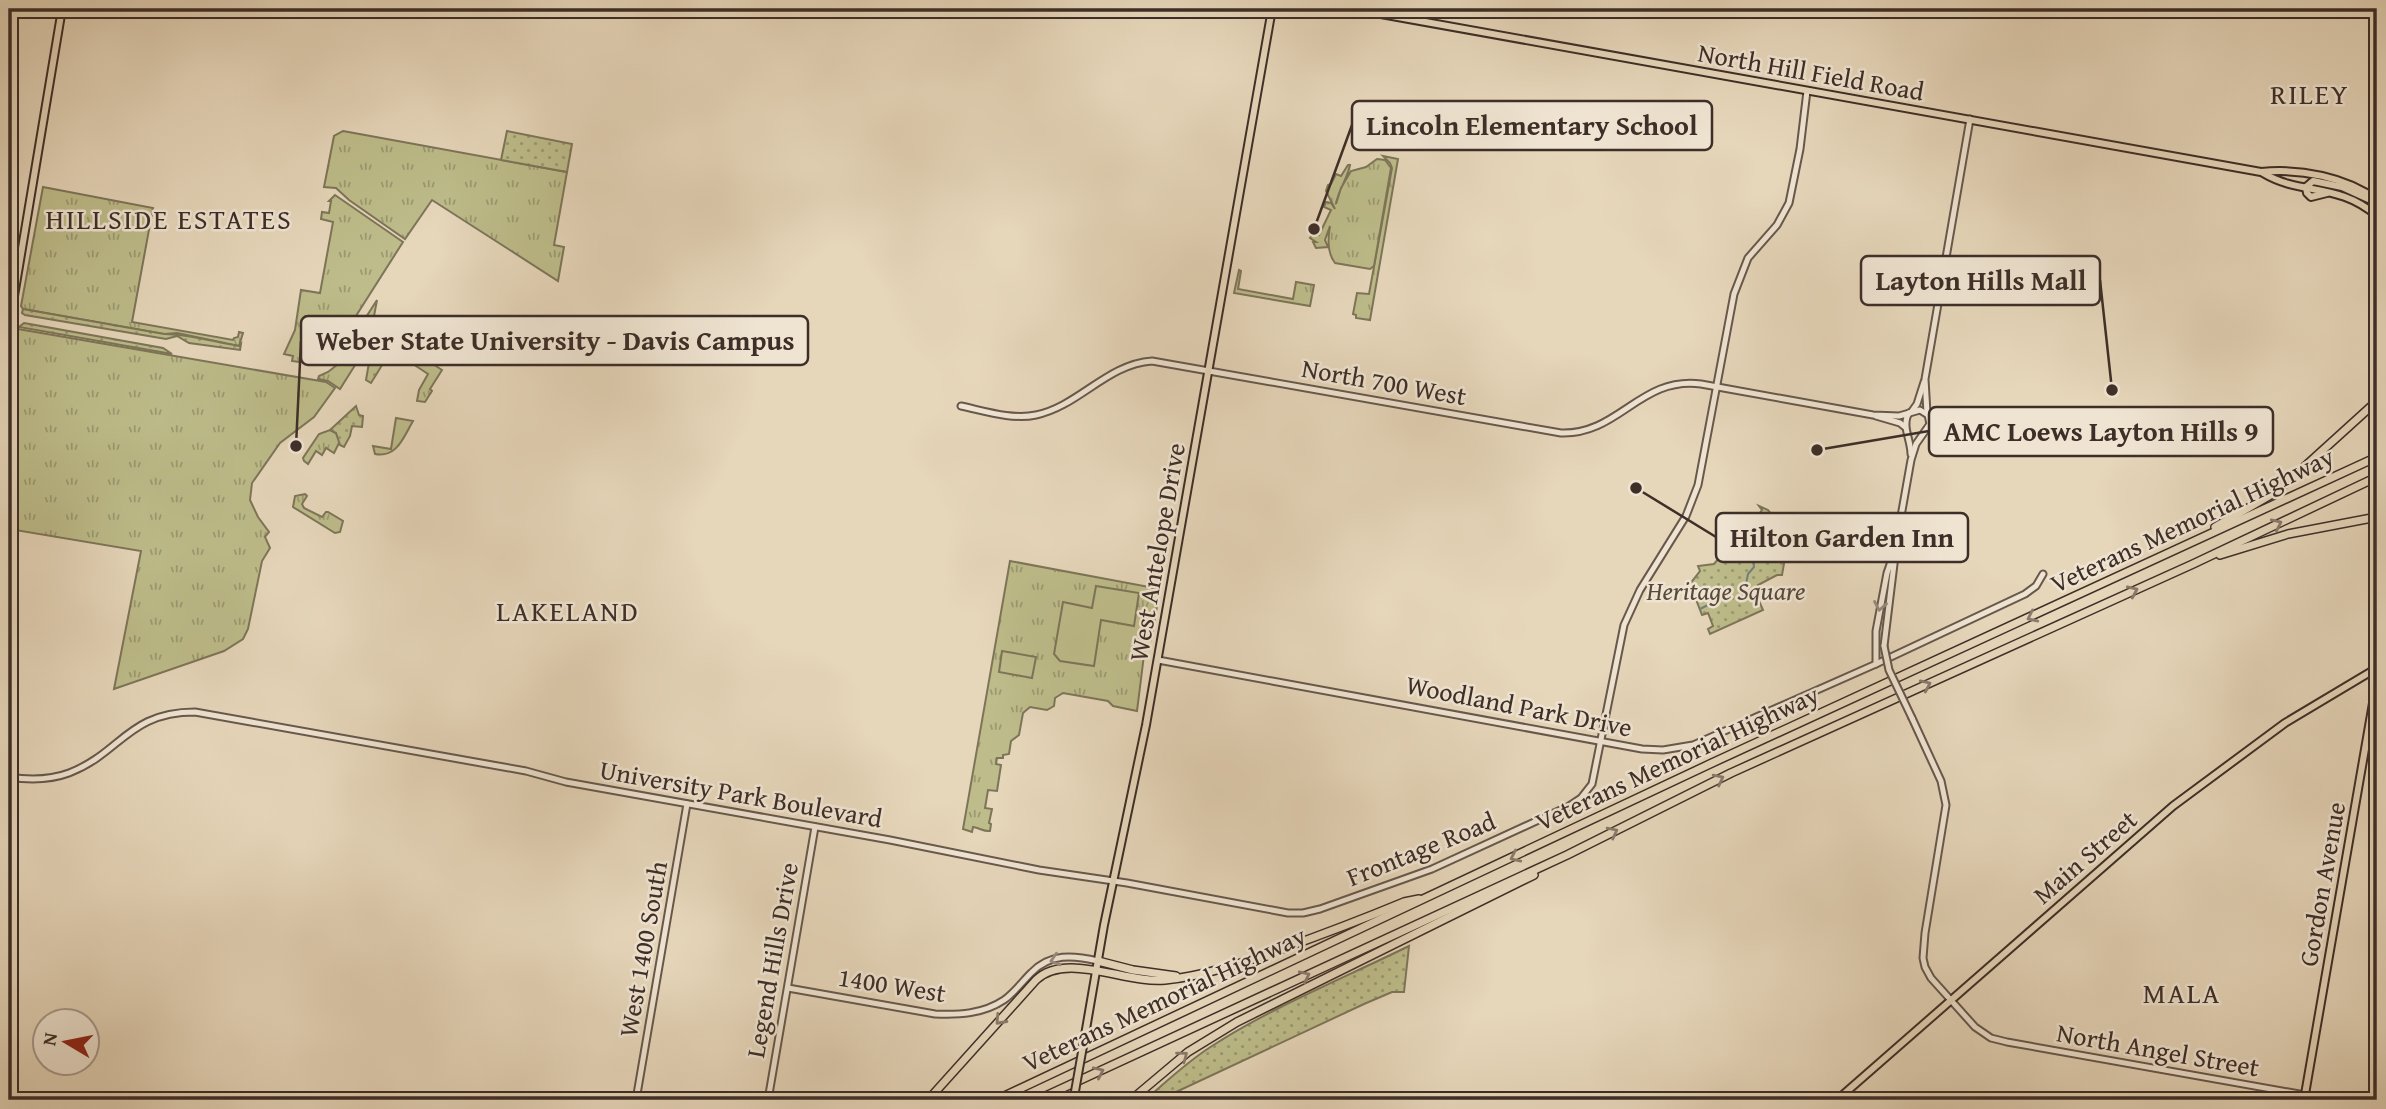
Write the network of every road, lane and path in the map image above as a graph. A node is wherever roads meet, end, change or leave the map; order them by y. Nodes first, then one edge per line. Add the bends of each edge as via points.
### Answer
1 (62, 9) edge
2 (1272, 9) edge
3 (1353, 9) edge
4 (1807, 91) junction
5 (1970, 120) junction
6 (2261, 172) junction
7 (2306, 187) junction
8 (2377, 202) edge
9 (2376, 214) edge
10 (17, 270) junction
11 (9, 291) edge
12 (9, 326) edge
13 (1209, 370) junction
14 (1925, 379) junction
15 (1717, 387) junction
16 (2377, 401) edge
17 (961, 406) dead end
18 (1911, 412) junction
19 (1873, 415) junction
20 (1928, 415) junction
21 (1906, 428) junction
22 (1925, 433) junction
23 (2377, 457) edge
24 (1911, 460) junction
25 (2377, 477) edge
26 (2377, 517) edge
27 (2178, 549) junction
28 (1895, 550) junction
29 (2193, 564) junction
30 (2043, 574) dead end
31 (1158, 660) junction
32 (1876, 664) junction
33 (2377, 668) edge
34 (2377, 680) edge
35 (1601, 741) junction
36 (9, 777) edge
37 (687, 804) junction
38 (815, 827) junction
39 (1567, 855) junction
40 (1113, 882) junction
41 (1433, 896) junction
42 (1307, 912) joint
43 (1098, 961) junction
44 (1096, 971) junction
45 (1180, 977) junction
46 (788, 988) junction
47 (1950, 1001) junction
48 (2305, 1098) edge
49 (1074, 1099) edge
50 (636, 1100) edge
51 (768, 1100) edge
52 (928, 1100) edge
53 (996, 1100) edge
54 (1037, 1100) edge
55 (1131, 1100) edge
56 (1837, 1100) edge
57 (2333, 1100) edge

1 - 10 main road
2 - 13 main road, West Antelope Drive
3 - 4 main road, North Hill Field Road
4 - 5 main road, North Hill Field Road
4 - 15 street via 1789,203 1777,225 1748,258 1738,280
5 - 6 main road, North Hill Field Road
5 - 14 street
6 - 7 main road via 2276,181
6 - 8 main road via 2278,170 2335,180
7 - 8 main road via 2314,181 2330,184
7 - 9 main road via 2351,198
10 - 11 main road
10 - 12 main road
13 - 15 street, North 700 West via 1564,433 1600,425 1666,386 1692,383
13 - 17 street, North 700 West via 1160,362 1123,366 1045,413 1026,417
13 - 31 main road, West Antelope Drive
14 - 18 street
14 - 20 street
15 - 19 street, North 700 West
15 - 35 street via 1693,499 1624,625
16 - 27 highway via 2269,496
18 - 19 street
18 - 20 street via 1920,410
18 - 21 street
19 - 21 street
20 - 22 street
21 - 22 street via 1915,435
21 - 24 street
22 - 24 street
23 - 27 highway, Veterans Memorial Highway
24 - 28 street
29 -> 25 highway, Veterans Memorial Highway
26 - 29 highway via 2288,534
27 -> 41 highway, Veterans Memorial Highway
28 -> 32 street via 1876,631
28 - 47 street, bridge via 1884,646 1889,670 1945,799 1923,958 1929,976
39 -> 29 highway, Veterans Memorial Highway via 1731,773
30 - 32 street, Woodland Park Drive via 2025,594
31 - 35 street, Woodland Park Drive
31 - 40 main road, West Antelope Drive
32 - 35 street, Woodland Park Drive via 1693,745 1663,750
33 - 47 main road, Main Street via 2293,717 2212,775
34 - 48 main road, Gordon Avenue
35 - 42 street, Frontage Road via 1595,777 1584,795 1562,810 1432,870
36 - 37 street, University Park Boulevard via 66,774 134,728 168,713 195,712
37 - 38 street, University Park Boulevard
37 - 50 street, West 1400 South
38 - 40 street, University Park Boulevard
38 - 46 street, Legend Hills Drive
54 -> 39 highway, Veterans Memorial Highway
55 -> 39 highway via 1188,1052 1237,1021 1553,866
40 - 42 street, University Park Boulevard via 1282,912
40 - 43 main road, West Antelope Drive
41 - 45 highway via 1404,902 1233,966
41 - 53 highway, Veterans Memorial Highway
43 - 44 main road, West Antelope Drive
43 - 45 highway
43 -> 46 street, 1400 West via 1074,956 1050,960 1004,1000 959,1015
44 - 45 highway via 1148,979
44 - 49 main road, West Antelope Drive, bridge
44 -> 52 highway via 1063,967 1042,975
46 - 51 street, Legend Hills Drive
47 - 48 street, North Angel Street via 1993,1039
47 - 56 main road, Main Street
48 - 57 street, North Angel Street

